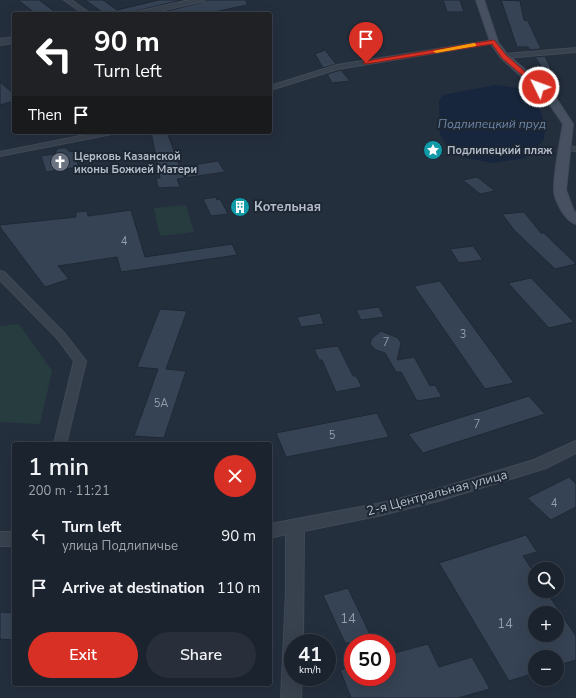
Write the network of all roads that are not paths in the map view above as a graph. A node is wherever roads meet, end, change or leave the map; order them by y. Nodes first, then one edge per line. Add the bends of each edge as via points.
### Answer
1 (67, 0) edge
2 (200, 0) edge
3 (480, 0) edge
4 (85, 12) edge
5 (145, 12) edge
6 (12, 40) edge
7 (0, 42) edge
8 (494, 42) junction
9 (576, 50) edge
10 (504, 56) junction
11 (272, 87) edge
12 (102, 134) edge
13 (565, 148) junction
14 (576, 150) edge
15 (0, 154) edge
16 (576, 220) edge
17 (0, 274) edge
18 (60, 442) edge
19 (576, 446) edge
20 (295, 527) junction
21 (272, 532) edge
22 (0, 539) edge
23 (12, 539) edge
24 (293, 634) edge
25 (291, 686) edge
26 (291, 698) edge

1 - 4 street
2 - 5 street
3 - 8 main road
6 - 7 street
8 - 10 main road
8 - 11 street via 337,68
9 - 10 street
10 - 13 main road via 550,97 568,124
12 - 15 street
13 - 14 street
13 - 16 main road via 560,190 568,212
17 - 18 street via 61,336 80,361
19 - 20 street, 2-я Центральная улица via 540,464 438,495
20 - 21 street, 2-я Центральная улица
20 - 24 street
22 - 23 street
25 - 26 street

